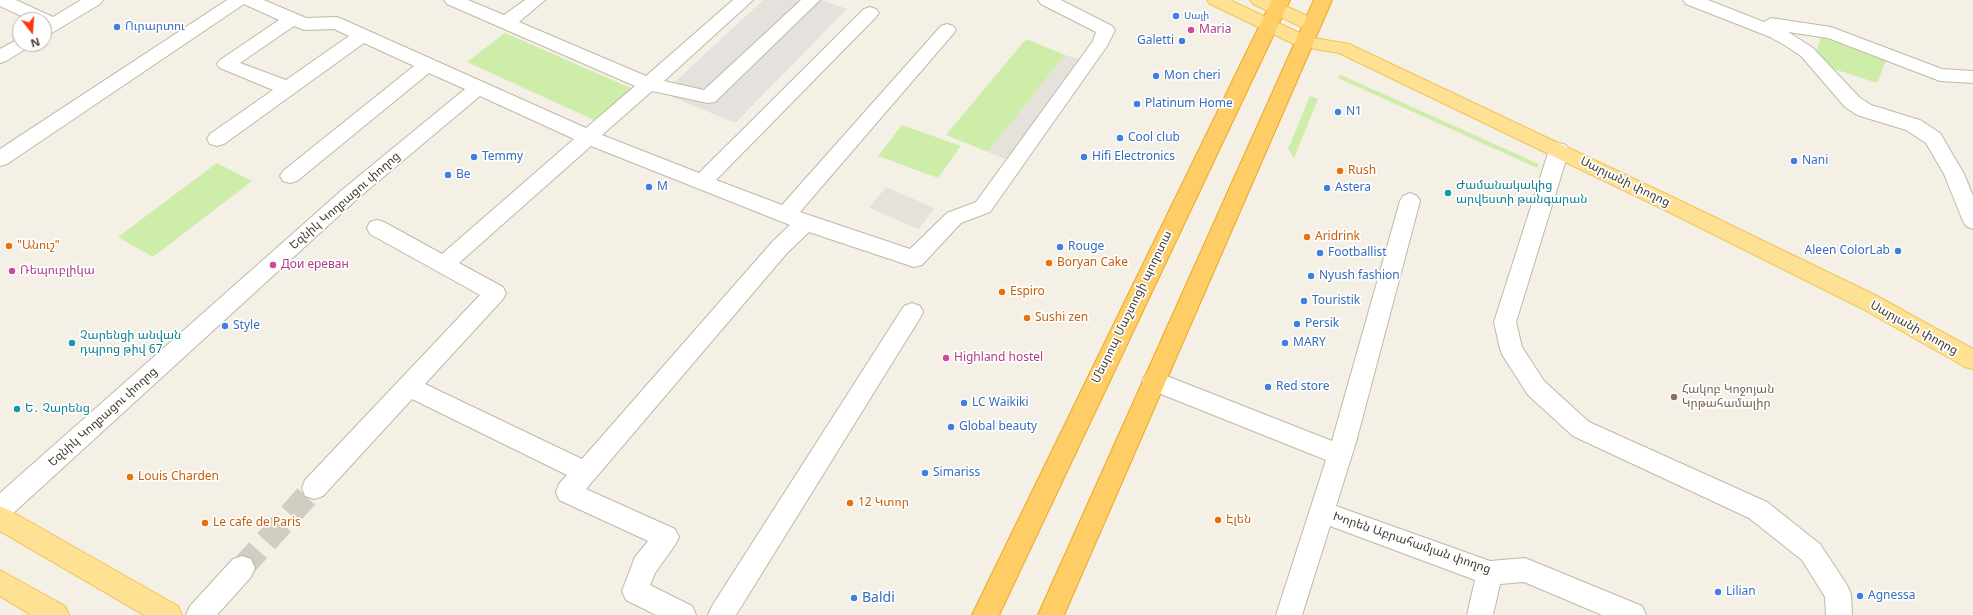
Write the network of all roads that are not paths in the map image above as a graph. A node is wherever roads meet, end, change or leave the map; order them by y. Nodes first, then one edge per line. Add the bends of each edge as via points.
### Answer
1 (94, 0) edge
2 (239, 0) edge
3 (249, 0) edge
4 (453, 0) edge
5 (536, 0) edge
6 (744, 0) edge
7 (812, 0) edge
8 (1047, 0) edge
9 (1216, 0) edge
10 (1259, 0) edge
11 (1323, 0) edge
12 (1692, 0) edge
13 (6, 1) edge
14 (1712, 4) edge
15 (1276, 11) edge
16 (24, 12) edge
17 (870, 13) dead end
18 (292, 19) junction
19 (1743, 20) junction
20 (506, 23) junction
21 (52, 25) edge
22 (947, 30) dead end
23 (1308, 33) junction
24 (362, 35) junction
25 (12, 50) edge
26 (0, 57) edge
27 (428, 65) junction
28 (1973, 77) edge
29 (648, 84) junction
30 (287, 88) junction
31 (478, 88) junction
32 (586, 137) junction
33 (217, 139) dead end
34 (1559, 150) junction
35 (0, 159) edge
36 (290, 176) dead end
37 (702, 182) junction
38 (1410, 201) dead end
39 (796, 219) junction
40 (1973, 221) edge
41 (377, 228) dead end
42 (443, 265) junction
43 (912, 312) dead end
44 (1973, 360) edge
45 (1154, 381) junction
46 (408, 386) junction
47 (1203, 386) dead end
48 (1342, 448) junction
49 (585, 472) junction
50 (314, 488) tunnel mouth
51 (0, 510) edge
52 (1322, 512) junction
53 (0, 518) edge
54 (242, 568) tunnel mouth
55 (1490, 573) junction
56 (0, 582) edge
57 (56, 615) edge
58 (169, 615) edge
59 (199, 615) edge
60 (683, 615) edge
61 (721, 615) edge
62 (985, 615) edge
63 (1051, 615) edge
64 (1289, 615) edge
65 (1480, 615) edge
66 (1633, 615) edge
67 (1839, 615) edge

1 - 21 street
2 - 35 street
3 - 18 street
4 - 20 street
5 - 20 street
6 - 29 street
7 - 29 street via 708,97
8 - 39 street via 1106,30 1101,42 983,207 954,218 914,259
9 - 15 main road
10 - 15 main road
11 - 23 highway
12 - 14 street
13 - 16 street
14 - 19 street
15 - 23 main road, Սարյանի փողոց
15 - 62 highway, Մեսրոպ Մաշտոցի պողոտա
17 - 37 street
18 - 24 street via 304,24 336,24
18 - 30 street via 226,64
19 - 28 street via 1830,33 1940,75
19 - 40 street via 1776,33 1807,52 1842,93 1864,110 1913,125 1933,138 1954,174
20 - 29 street
22 - 39 street
23 - 34 main road, Սարյանի փողոց
23 - 45 highway
24 - 27 street
24 - 30 street
25 - 26 street
27 - 31 street
27 - 36 street
29 - 32 street
30 - 33 street
31 - 32 street
31 - 51 street, Եզնիկ Կողբացու փողոց via 349,195
32 - 37 street
32 - 42 street
34 - 44 main road, Սարյանի փողոց via 1869,302
34 - 67 street via 1504,322 1511,349 1536,388 1581,429 1758,510 1811,552 1838,594
37 - 39 street
38 - 48 street, Խորեն Աբրահամյան փողոց
39 - 49 street via 780,247
41 - 42 street
42 - 46 street via 495,294
43 - 61 street
45 - 48 street
45 - 63 highway
46 - 49 street
46 - 50 street
47 - 48 street
48 - 52 street, Խորեն Աբրահամյան փողոց
49 - 60 street via 568,492 666,538 644,566 635,591
52 - 55 street, Խորեն Աբրահամյան փողոց
52 - 64 street
53 - 58 main road
54 - 59 street
55 - 65 street
55 - 66 street, Խորեն Աբրահամյան փողոց via 1525,570
56 - 57 main road

